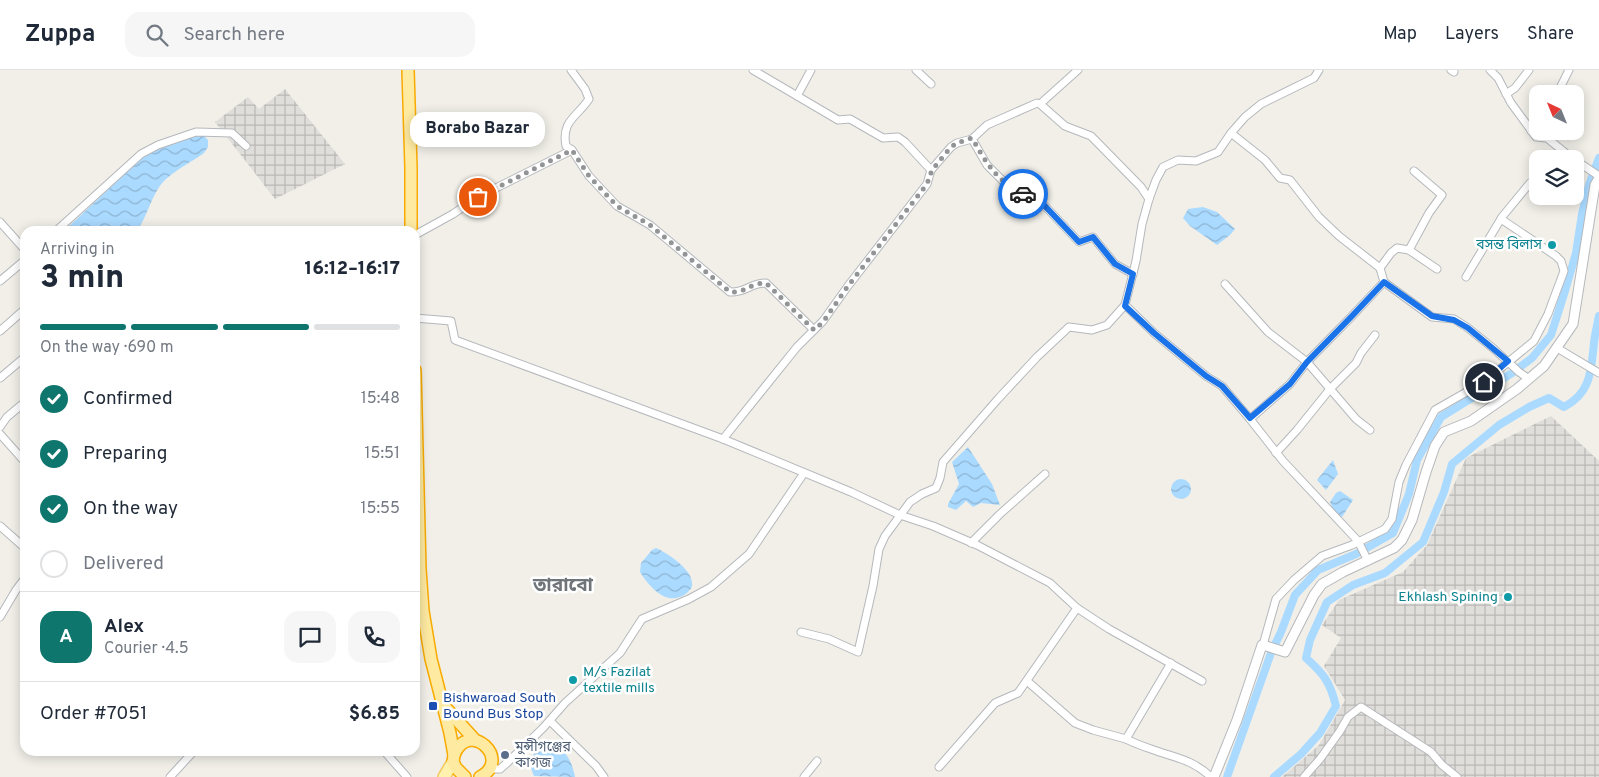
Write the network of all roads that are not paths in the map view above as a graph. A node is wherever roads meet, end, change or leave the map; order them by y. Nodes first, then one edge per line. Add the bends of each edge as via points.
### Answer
1 (408, 70) edge
2 (571, 70) edge
3 (753, 70) edge
4 (811, 70) edge
5 (916, 70) edge
6 (1078, 70) edge
7 (1319, 70) edge
8 (1490, 70) edge
9 (1530, 70) edge
10 (1569, 70) edge
11 (931, 84) dead end
12 (1562, 85) edge
13 (1506, 94) junction
14 (797, 96) junction
15 (1040, 104) junction
16 (1529, 123) edge
17 (1231, 133) junction
18 (972, 138) junction
19 (1550, 140) edge
20 (246, 146) dead end
21 (572, 150) junction
22 (1562, 150) edge
23 (1584, 166) edge
24 (932, 170) junction
25 (1414, 171) dead end
26 (1599, 177) edge
27 (1529, 184) edge
28 (1148, 200) junction
29 (1501, 220) junction
30 (1, 226) edge
31 (62, 226) edge
32 (411, 226) edge
33 (420, 232) edge
34 (20, 245) edge
35 (1409, 250) junction
36 (20, 264) edge
37 (1380, 268) junction
38 (1437, 269) dead end
39 (1133, 274) junction
40 (1466, 277) dead end
41 (0, 281) edge
42 (1384, 282) junction
43 (1225, 284) dead end
44 (1125, 306) junction
45 (20, 313) edge
46 (420, 318) edge
47 (814, 330) junction
48 (0, 331) edge
49 (1375, 335) dead end
50 (1557, 348) junction
51 (20, 361) edge
52 (1307, 362) junction
53 (1509, 362) junction
54 (1598, 372) edge
55 (0, 378) edge
56 (1529, 379) junction
57 (1330, 389) junction
58 (20, 406) edge
59 (1250, 418) junction
60 (0, 427) edge
61 (1370, 430) dead end
62 (0, 434) edge
63 (723, 439) junction
64 (1276, 452) junction
65 (20, 455) edge
66 (804, 473) junction
67 (1045, 474) dead end
68 (900, 515) junction
69 (0, 526) edge
70 (971, 543) junction
71 (1359, 543) junction
72 (20, 544) edge
73 (1368, 561) junction
74 (420, 569) edge
75 (20, 585) edge
76 (1077, 608) junction
77 (0, 617) edge
78 (801, 632) dead end
79 (1263, 645) junction
80 (1171, 663) junction
81 (1027, 680) junction
82 (1202, 682) dead end
83 (443, 704) junction
84 (550, 721) junction
85 (1126, 739) junction
86 (475, 740) junction
87 (189, 756) edge
88 (388, 756) edge
89 (454, 759) junction
90 (817, 761) dead end
91 (940, 767) dead end
92 (491, 773) edge
93 (170, 777) edge
94 (407, 777) edge
95 (444, 777) edge
96 (465, 777) edge
97 (480, 777) edge
98 (604, 777) edge
99 (804, 777) edge
100 (1212, 777) edge
101 (1304, 777) edge
102 (1457, 777) edge

1 - 32 highway
2 - 21 street via 589,99 568,124 564,136 566,146
3 - 14 street
4 - 14 street
5 - 11 street
6 - 15 street
7 - 17 street via 1314,78 1261,104
8 - 13 street
9 - 13 street
10 - 12 street
13 - 16 street
14 - 24 street via 838,120 850,119 883,138 898,137
15 - 18 street via 987,125
15 - 28 street via 1065,126 1091,136 1141,187
17 - 28 street via 1218,152 1196,160 1178,160 1163,168
17 - 37 street via 1265,160 1280,178 1290,180 1319,217
18 - 24 street via 951,147
18 - 39 street via 987,165 1009,187 1044,205 1079,242 1093,237 1115,264
19 - 22 street
20 - 31 street via 232,133 196,132 158,145 141,154
21 - 33 street via 478,197
21 - 47 street via 589,176 617,206 650,225 730,292 766,283
23 - 26 street
24 - 47 street via 927,184
25 - 35 street via 1442,195
26 - 50 street via 1595,185 1573,324
27 - 29 street
28 - 39 street
29 - 40 street
29 - 53 street via 1556,256 1564,270 1534,341
30 - 34 street
35 - 37 street via 1397,248
35 - 38 street
36 - 41 street
37 - 42 street
39 - 44 street
42 - 52 street
42 - 53 street via 1432,316 1454,320 1468,328
43 - 52 street via 1268,332
44 - 59 street via 1222,386
44 - 68 street via 1107,325 1092,330 1069,328 998,399 943,462 936,488 910,502
45 - 48 street
46 - 63 street via 451,321 455,340
47 - 63 street
49 - 57 street via 1356,363
50 - 54 street
50 - 56 street
51 - 55 street
52 - 57 street
52 - 59 street via 1290,384
53 - 56 street
53 - 71 street via 1484,382 1435,410 1399,482 1392,519 1385,529
56 - 73 street via 1471,421 1444,432 1435,446 1412,520 1402,540 1394,548
57 - 61 street
57 - 64 street
58 - 60 street
59 - 64 street
62 - 65 street
63 - 66 street
64 - 71 street
66 - 68 street
66 - 84 street via 749,554 711,587 642,618 620,653
67 - 70 street
68 - 70 street
68 - 78 street via 878,550 858,652
69 - 72 street
70 - 76 street via 1050,583
71 - 73 street
71 - 79 street via 1322,556 1276,599
73 - 79 street via 1322,584 1285,652
74 - 83 highway via 431,659
75 - 77 street
76 - 80 street
76 - 81 street
79 - 100 street via 1237,720
80 - 82 street
80 - 85 street
81 - 85 street via 1075,723
81 - 91 street via 1018,693 995,703
83 - 86 highway
83 - 89 highway
84 - 92 street via 500,769
84 - 98 street
85 - 100 street via 1174,755 1200,767
86 - 89 highway via 461,744
86 - 92 highway via 485,745 492,756
87 - 93 street
88 - 94 street
89 - 95 main road
89 - 96 highway via 456,768
90 - 99 street
92 - 97 highway
101 - 102 street via 1348,716 1361,707 1431,752

